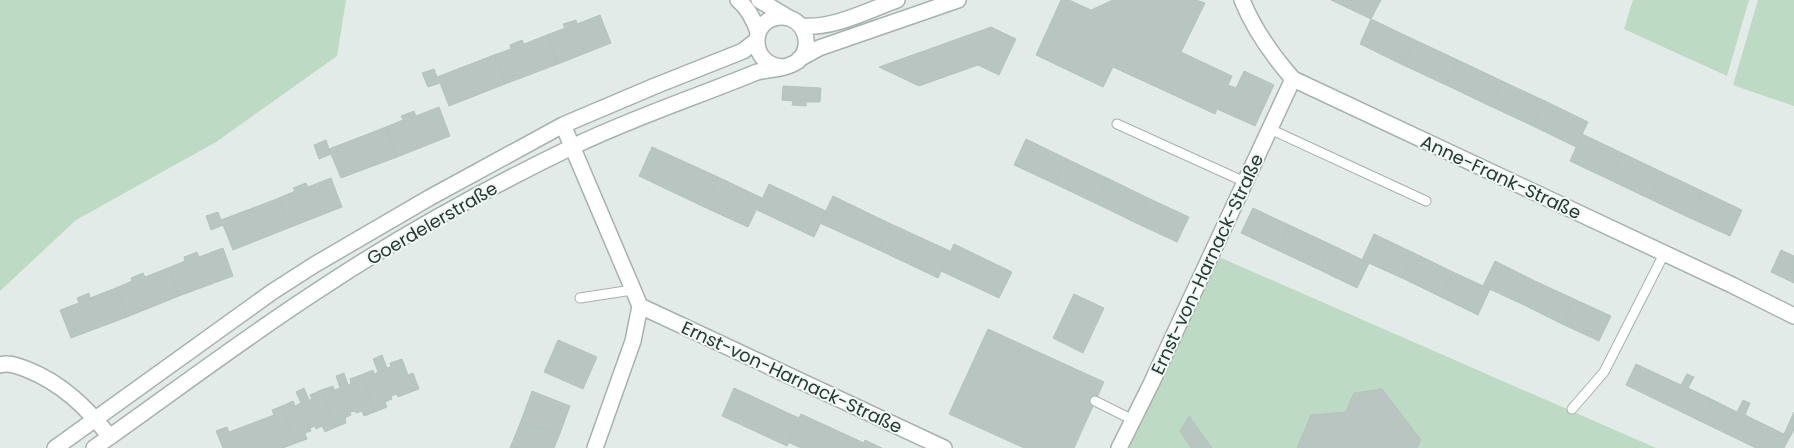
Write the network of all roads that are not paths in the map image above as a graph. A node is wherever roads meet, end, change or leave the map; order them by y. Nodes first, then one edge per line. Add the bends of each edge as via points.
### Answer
1 (738, 0) edge
2 (759, 0) edge
3 (897, 0) edge
4 (958, 0) edge
5 (1242, 0) edge
6 (795, 22) junction
7 (757, 37) junction
8 (799, 59) junction
9 (784, 67) junction
10 (1293, 79) junction
11 (1117, 124) dead end
12 (563, 125) junction
13 (1270, 129) junction
14 (572, 147) junction
15 (1245, 182) junction
16 (1426, 201) dead end
17 (1664, 254) junction
18 (632, 290) junction
19 (580, 298) dead end
20 (640, 306) junction
21 (1794, 316) edge
22 (0, 365) edge
23 (1095, 402) dead end
24 (1572, 409) dead end
25 (96, 419) junction
26 (1133, 420) junction
27 (110, 437) junction
28 (55, 448) edge
29 (94, 448) edge
30 (595, 448) edge
31 (944, 448) edge
32 (1119, 448) edge

1 - 7 street via 746,6
2 - 6 street
3 - 6 street, Goerdelerstraße via 833,24 817,27
4 - 8 street, Goerdelerstraße via 819,48
5 - 10 street, Anne-Frank-Straße via 1273,57
6 - 7 street, Goerdelerstraße via 781,17 767,21
6 - 8 street via 805,34 806,43
7 - 9 street via 762,58 772,65
7 - 12 street, Goerdelerstraße via 744,51
8 - 9 street, Goerdelerstraße
9 - 14 street, Goerdelerstraße via 757,72
10 - 13 street, Ernst-von-Harnack-Straße
10 - 17 street, Anne-Frank-Straße
11 - 15 lane
12 - 14 street
12 - 25 street, Goerdelerstraße via 429,198 272,292
13 - 15 street, Ernst-von-Harnack-Straße
13 - 16 lane
14 - 18 street
14 - 27 street, Goerdelerstraße via 396,242 315,292
15 - 26 street, Ernst-von-Harnack-Straße
17 - 21 street, Anne-Frank-Straße
17 - 24 lane via 1604,372
18 - 19 lane
18 - 20 street
20 - 30 street via 633,341
20 - 31 street, Ernst-von-Harnack-Straße
22 - 25 street via 14,364 52,382 75,398
23 - 26 lane
25 - 27 street
25 - 28 street, Goerdelerstraße
26 - 32 street, Ernst-von-Harnack-Straße
27 - 29 street, Goerdelerstraße

